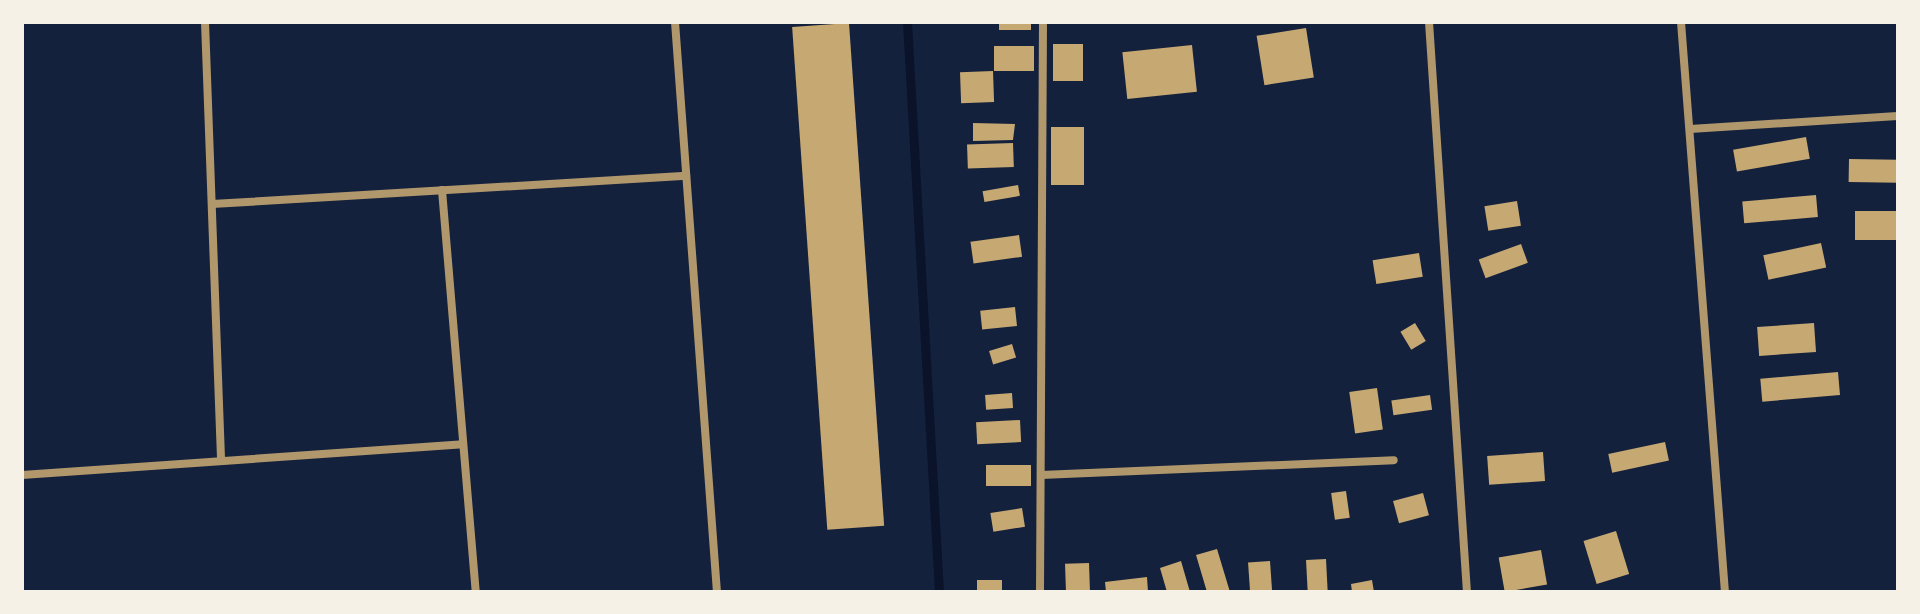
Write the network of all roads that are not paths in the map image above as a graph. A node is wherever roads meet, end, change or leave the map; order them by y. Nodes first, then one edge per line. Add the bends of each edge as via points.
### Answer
1 (205, 22) edge
2 (675, 22) edge
3 (1043, 22) edge
4 (1429, 22) edge
5 (1681, 22) edge
6 (1898, 116) edge
7 (1690, 129) junction
8 (686, 176) junction
9 (442, 190) junction
10 (212, 204) junction
11 (463, 444) junction
12 (1394, 460) dead end
13 (221, 461) junction
14 (22, 475) edge
15 (1041, 475) junction
16 (476, 592) edge
17 (717, 592) edge
18 (1040, 592) edge
19 (1467, 592) edge
20 (1725, 592) edge

1 - 10 street
2 - 8 street
3 - 15 street
4 - 19 street
5 - 7 street
6 - 7 street
7 - 20 street
8 - 9 street
8 - 17 street
9 - 10 street
9 - 11 street
10 - 13 street
11 - 13 street
11 - 16 street
12 - 15 street
13 - 14 street
15 - 18 street

